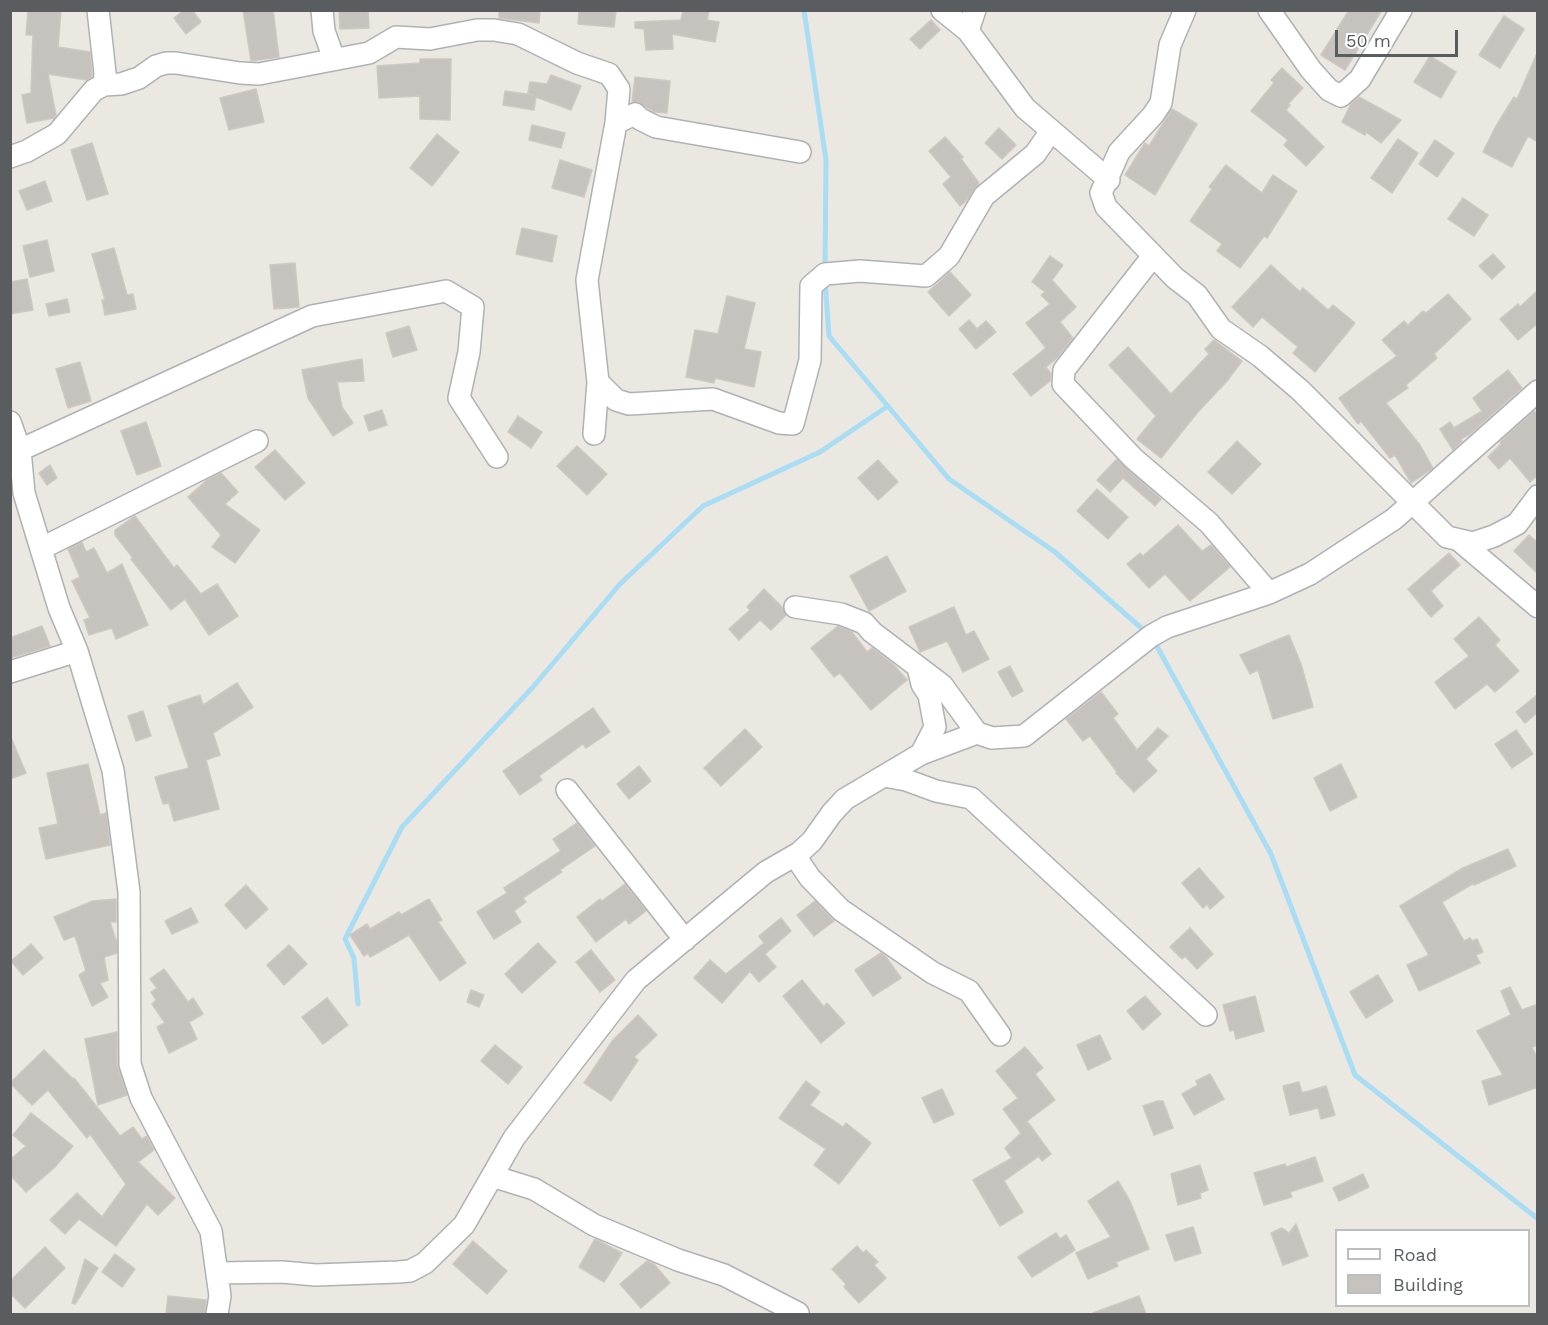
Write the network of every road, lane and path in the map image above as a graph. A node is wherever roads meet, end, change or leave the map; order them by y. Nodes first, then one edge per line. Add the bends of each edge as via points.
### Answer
1 (98, 10) edge
2 (322, 10) edge
3 (942, 10) edge
4 (975, 10) edge
5 (1185, 10) edge
6 (1269, 10) edge
7 (1401, 10) edge
8 (968, 31) junction
9 (334, 59) junction
10 (104, 85) junction
11 (616, 123) junction
12 (1052, 131) junction
13 (800, 152) dead end
14 (10, 157) edge
15 (1109, 180) junction
16 (1153, 256) junction
17 (598, 382) junction
18 (1538, 391) edge
19 (10, 422) edge
20 (594, 434) dead end
21 (257, 441) dead end
22 (20, 450) junction
23 (497, 457) dead end
24 (1538, 496) edge
25 (1413, 503) junction
26 (1460, 541) junction
27 (42, 548) junction
28 (1269, 593) junction
29 (795, 607) dead end
30 (1538, 608) edge
31 (77, 651) junction
32 (918, 667) junction
33 (10, 672) edge
34 (977, 733) junction
35 (921, 754) junction
36 (884, 777) junction
37 (567, 790) dead end
38 (795, 856) junction
39 (685, 940) junction
40 (1206, 1015) dead end
41 (1000, 1035) dead end
42 (492, 1176) junction
43 (218, 1273) junction
44 (798, 1313) edge
45 (217, 1314) edge

1 - 10 street
2 - 9 street via 324,31
3 - 8 street
4 - 8 street
5 - 15 street via 1170,45 1161,103 1119,152
6 - 7 street via 1311,70 1329,90 1341,96 1360,79
8 - 12 street via 1025,108
9 - 10 street via 260,74 166,63 139,78
9 - 11 street via 369,52 396,37 430,39 477,30 507,31 609,74 619,89
10 - 14 street via 90,93 57,134
11 - 13 street via 635,114 656,127
11 - 17 street via 587,279
12 - 15 street
12 - 17 street via 1035,154 984,196 949,256 926,276 860,271 825,274 811,286 810,360 793,424 713,399 629,404 616,400
15 - 16 street via 1101,193 1106,207
16 - 25 street via 1197,295 1221,329 1300,390
16 - 28 street via 1064,370 1063,384 1133,458 1209,523
17 - 20 street
18 - 25 street
19 - 22 street
21 - 27 street
22 - 23 street via 312,316 446,291 473,307 459,398
22 - 27 street via 24,493
24 - 26 street via 1510,529 1473,543
25 - 26 street via 1447,537
25 - 28 street via 1310,574
26 - 30 street
27 - 31 street via 59,608
28 - 34 street via 1151,636 1024,736 992,738
29 - 32 street via 841,614 864,623
31 - 33 street
31 - 43 street via 113,770 122,830 129,892 130,1064 141,1098 211,1231
32 - 34 street via 942,685
32 - 35 street via 929,695 934,727
34 - 35 street
35 - 36 street
36 - 38 street via 845,799
36 - 40 street via 971,798
37 - 39 street
38 - 39 street via 766,872
38 - 41 street via 841,910 933,973 969,991
39 - 42 street via 624,995 514,1138
42 - 43 street via 464,1225 425,1263 410,1271 316,1275
42 - 44 street via 534,1189 594,1225 724,1275
43 - 45 street

